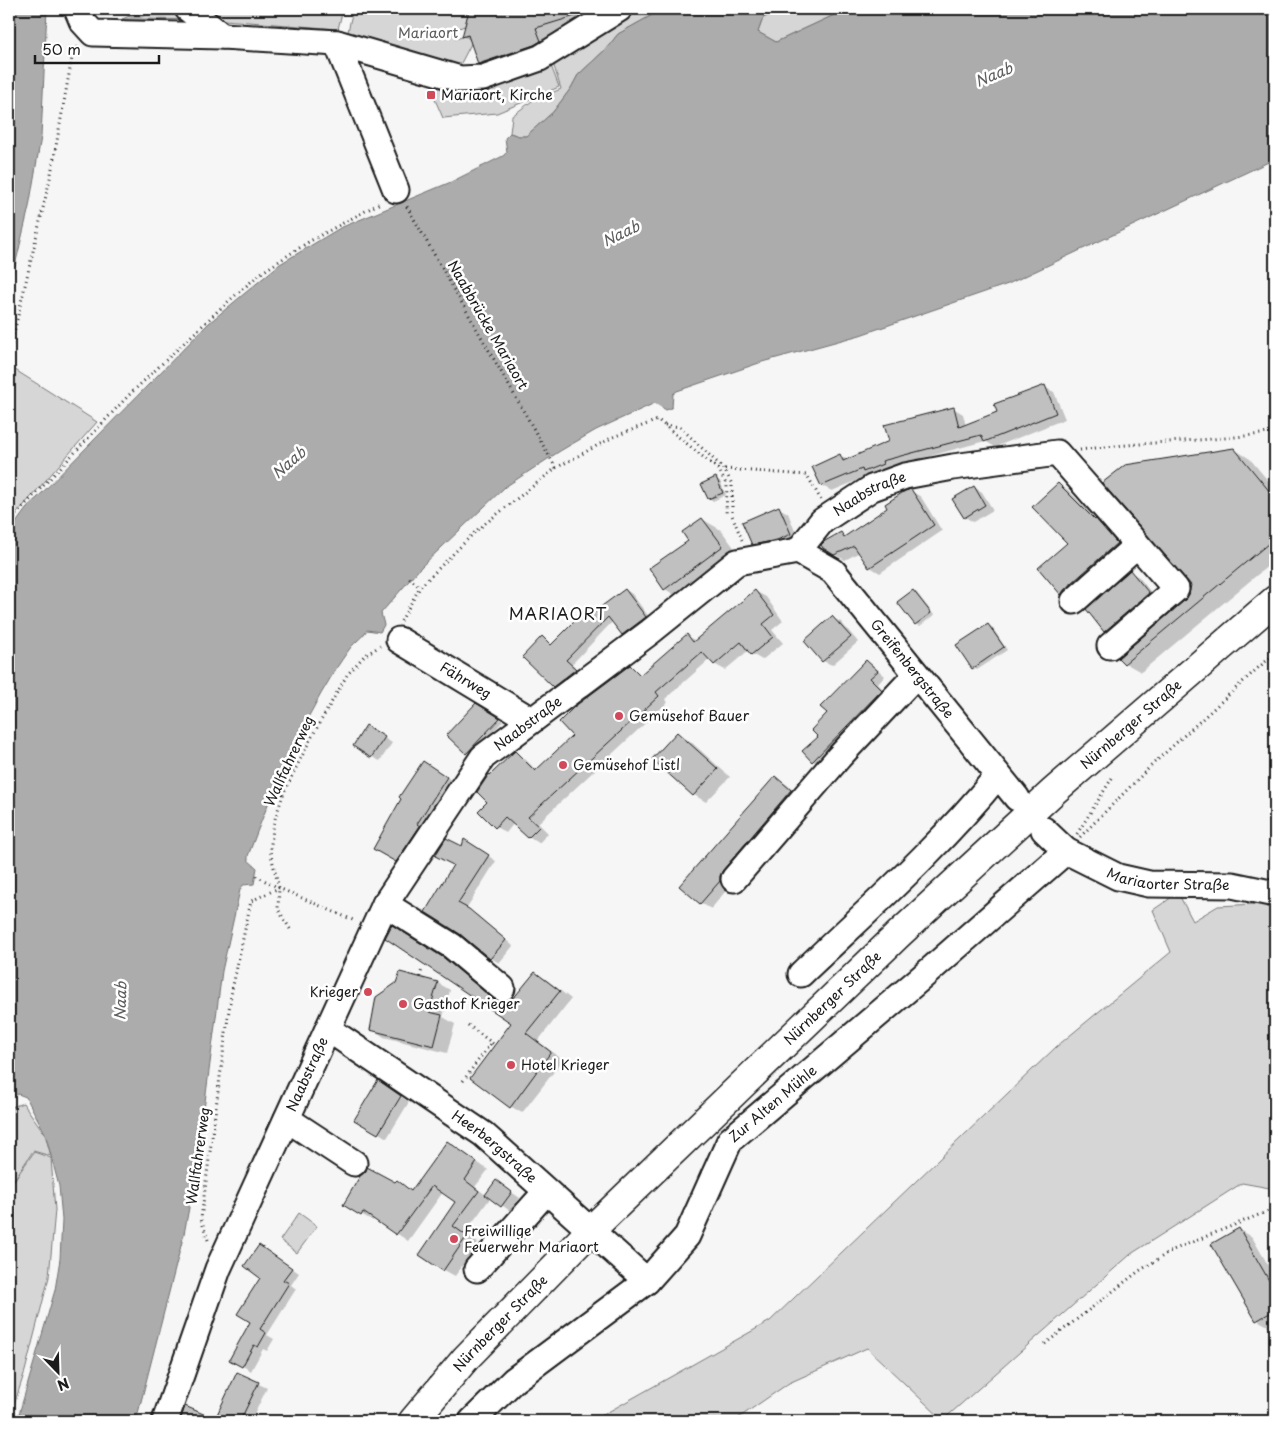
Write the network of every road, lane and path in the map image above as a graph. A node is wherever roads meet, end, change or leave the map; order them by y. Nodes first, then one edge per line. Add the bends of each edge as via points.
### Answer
1 (77, 9) edge
2 (188, 9) edge
3 (619, 9) edge
4 (93, 33) junction
5 (222, 36) junction
6 (337, 43) junction
7 (394, 197) junction
8 (9, 354) edge
9 (665, 425) junction
10 (1275, 432) edge
11 (1057, 453) junction
12 (556, 468) junction
13 (724, 469) junction
14 (830, 515) junction
15 (726, 516) dead end
16 (9, 522) edge
17 (1137, 545) junction
18 (798, 551) junction
19 (749, 560) junction
20 (409, 578) dead end
21 (420, 587) junction
22 (1275, 600) edge
23 (1074, 601) dead end
24 (400, 640) junction
25 (1110, 646) dead end
26 (1275, 654) edge
27 (916, 676) junction
28 (531, 720) junction
29 (998, 775) junction
30 (1112, 778) dead end
31 (1016, 798) dead end
32 (1044, 830) dead end
33 (1066, 851) junction
34 (256, 876) dead end
35 (734, 879) dead end
36 (279, 888) junction
37 (1275, 894) edge
38 (385, 904) junction
39 (374, 929) junction
40 (290, 930) dead end
41 (422, 969) dead end
42 (801, 974) dead end
43 (420, 977) dead end
44 (502, 988) dead end
45 (468, 1024) dead end
46 (328, 1029) junction
47 (491, 1042) junction
48 (495, 1046) dead end
49 (463, 1081) dead end
50 (287, 1119) junction
51 (354, 1163) dead end
52 (546, 1192) junction
53 (1275, 1207) edge
54 (590, 1231) junction
55 (218, 1269) junction
56 (477, 1269) dead end
57 (647, 1281) junction
58 (1045, 1344) dead end
59 (165, 1421) edge
60 (413, 1421) edge
61 (472, 1421) edge

1 - 4 street
2 - 5 street
3 - 6 street via 540,58 483,78 460,79
4 - 5 street
4 - 8 path via 73,52 53,165
5 - 6 street
6 - 7 street
7 - 12 path, Naabbrücke Mariaort
7 - 16 path via 310,241 261,273 129,395
9 - 12 path via 658,420 613,437
9 - 13 path via 680,427
9 - 15 path via 720,470 728,486
10 - 11 path
11 - 14 street, Naabstraße via 905,476 872,488
11 - 17 street
12 - 21 path via 477,530
13 - 14 path via 808,474
13 - 19 path via 732,484 732,515
14 - 18 street, Naabstraße
17 - 23 street
17 - 25 street via 1176,589
18 - 19 street, Naabstraße
18 - 27 street, Greifenbergstraße via 833,571
19 - 28 street, Naabstraße via 737,562 650,632
20 - 21 path
21 - 24 path via 401,620
22 - 54 main road, Nürnberger Straße via 1054,791 899,934
24 - 28 street, Fährweg
24 - 36 path, Wallfahrerweg via 383,644 364,656 347,675 284,792 274,822 270,850
26 - 33 path via 1153,764
27 - 29 street, Greifenbergstraße
27 - 35 street via 839,757
28 - 38 street, Naabstraße via 483,757
29 - 31 street, Greifenbergstraße
29 - 42 street via 912,869
30 - 33 path
32 - 33 street
33 - 37 street, Mariaorter Straße via 1118,877 1149,884 1232,885
33 - 57 street, Zur Alten Mühle via 730,1140 687,1236
34 - 36 path
36 - 39 path
36 - 40 path via 278,909
36 - 55 path, Wallfahrerweg via 251,902 231,995 201,1219
38 - 39 street, Naabstraße
38 - 44 street via 452,946
39 - 46 street, Naabstraße
41 - 43 path
45 - 47 path
46 - 50 street, Naabstraße
46 - 52 street, Heerbergstraße via 483,1134
47 - 48 path
47 - 49 path
50 - 51 street
50 - 55 street, Naabstraße
52 - 54 street, Heerbergstraße
52 - 56 street
53 - 58 path via 1173,1250 1139,1270
54 - 57 street, Heerbergstraße
54 - 60 main road, Nürnberger Straße via 466,1358
55 - 59 street, Naabstraße
57 - 61 street, Zur Alten Mühle via 514,1380

